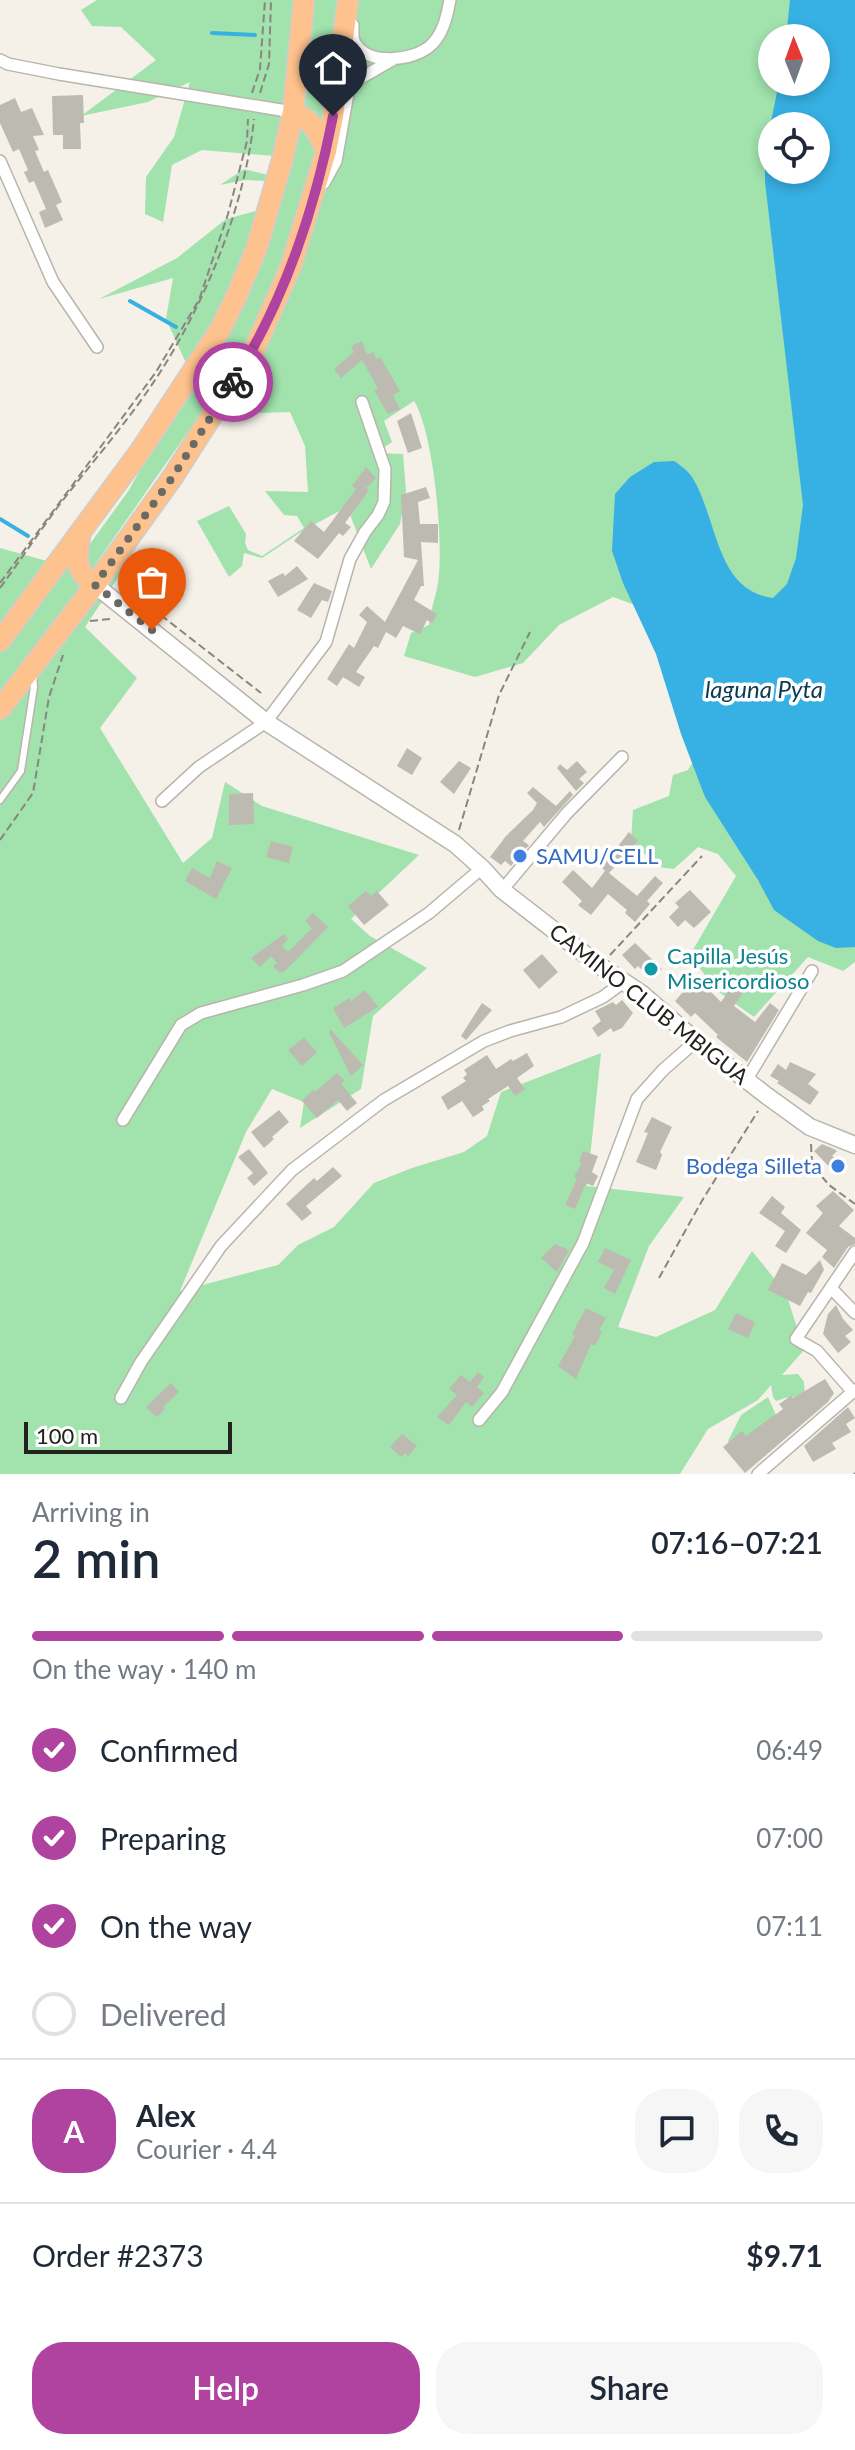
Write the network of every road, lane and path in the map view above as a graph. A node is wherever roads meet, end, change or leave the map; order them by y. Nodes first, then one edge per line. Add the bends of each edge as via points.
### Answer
1 (265, 0) edge
2 (271, 0) edge
3 (304, 0) edge
4 (348, 0) edge
5 (354, 0) edge
6 (450, 0) edge
7 (394, 59) junction
8 (0, 60) edge
9 (252, 106) junction
10 (293, 112) junction
11 (326, 151) junction
12 (0, 161) edge
13 (310, 208) junction
14 (97, 347) dead end
15 (362, 402) dead end
16 (80, 534) junction
17 (129, 563) dead end
18 (0, 583) edge
19 (95, 585) junction
20 (0, 588) edge
21 (530, 632) dead end
22 (0, 641) edge
23 (33, 666) junction
24 (261, 693) dead end
25 (0, 709) edge
26 (266, 722) junction
27 (622, 757) dead end
28 (0, 800) edge
29 (162, 801) dead end
30 (455, 844) junction
31 (702, 856) dead end
32 (482, 868) junction
33 (502, 890) junction
34 (600, 966) junction
35 (812, 971) dead end
36 (625, 981) junction
37 (696, 1041) junction
38 (747, 1079) junction
39 (767, 1096) junction
40 (123, 1120) dead end
41 (810, 1127) junction
42 (855, 1145) edge
43 (855, 1204) edge
44 (855, 1252) edge
45 (659, 1278) dead end
46 (832, 1289) junction
47 (855, 1313) edge
48 (854, 1391) edge
49 (121, 1398) dead end
50 (479, 1420) dead end
51 (758, 1474) edge

1 - 9 path
2 - 9 path via 269,64
3 - 10 highway
4 - 11 highway
5 - 7 street via 354,41 372,56
6 - 7 street via 432,45
7 - 13 street via 359,79 348,93 336,161
8 - 9 street
9 - 10 street
9 - 18 path via 228,214 199,300 156,372
9 - 20 path via 253,132 240,187 202,301 158,376
10 - 11 highway via 317,129
10 - 16 highway via 257,247 221,328
11 - 13 highway
12 - 14 street via 53,282
13 - 19 highway via 255,348
15 - 26 street via 385,469 384,502 350,559 326,642
16 - 19 highway via 79,568
16 - 22 highway
17 - 24 path via 135,595
19 - 23 highway
19 - 26 main road
21 - 30 path via 499,695
23 - 25 highway
23 - 28 lane via 21,771
26 - 29 street via 199,767
26 - 30 main road
27 - 33 street
30 - 32 main road, CAMINO CLUB MBIGUA
31 - 34 path
32 - 33 main road, CAMINO CLUB MBIGUA
32 - 40 street via 429,913 343,971 201,1013 181,1025
33 - 34 main road, CAMINO CLUB MBIGUA
34 - 36 main road, CAMINO CLUB MBIGUA
35 - 38 street
36 - 37 main road, CAMINO CLUB MBIGUA
36 - 49 street via 561,1017 484,1041 384,1100 292,1170 221,1246
37 - 38 main road, CAMINO CLUB MBIGUA
37 - 50 street via 637,1099 583,1243 502,1392
38 - 39 main road, CAMINO CLUB MBIGUA
39 - 41 main road, CAMINO CLUB MBIGUA
39 - 45 path
41 - 42 main road, CAMINO CLUB MBIGUA
41 - 43 path via 812,1165
44 - 46 street
46 - 47 street
46 - 48 street via 796,1339 817,1351
48 - 51 street

